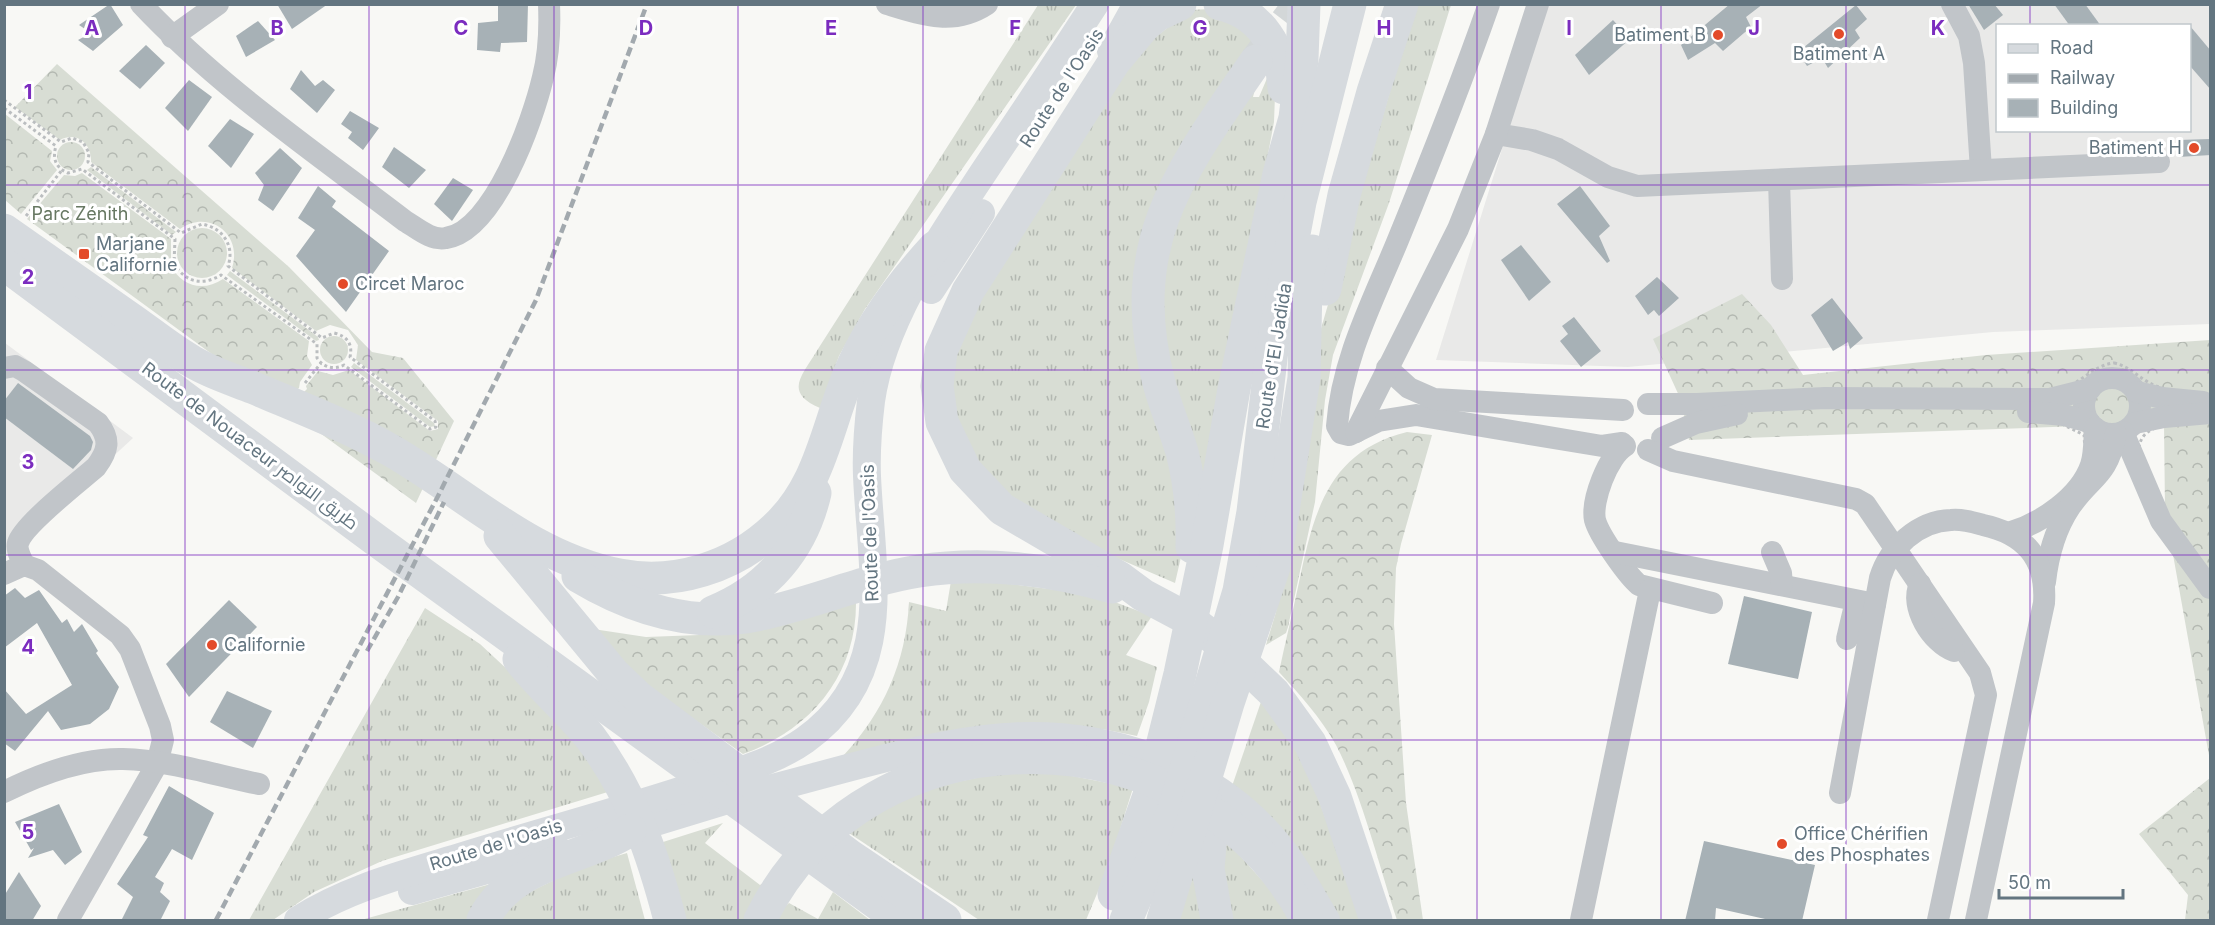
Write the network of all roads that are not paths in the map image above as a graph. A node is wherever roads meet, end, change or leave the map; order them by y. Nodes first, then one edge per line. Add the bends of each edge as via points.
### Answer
1 (141, 4) edge
2 (218, 4) edge
3 (549, 4) edge
4 (887, 4) edge
5 (998, 4) edge
6 (1095, 4) edge
7 (1116, 4) edge
8 (1137, 4) edge
9 (1180, 4) edge
10 (1220, 4) edge
11 (1304, 4) edge
12 (1350, 4) edge
13 (1371, 4) edge
14 (1402, 4) edge
15 (1489, 4) edge
16 (1538, 4) edge
17 (1952, 4) edge
18 (913, 8) edge
19 (981, 9) edge
20 (172, 37) junction
21 (1256, 61) tunnel mouth
22 (1496, 134) junction
23 (1064, 137) junction
24 (2159, 162) dead end
25 (1981, 170) junction
26 (1279, 174) junction
27 (1779, 180) junction
28 (11, 233) edge
29 (934, 247) junction
30 (1782, 279) dead end
31 (4, 368) edge
32 (1386, 368) junction
33 (1304, 378) junction
34 (2090, 388) junction
35 (2138, 392) junction
36 (2211, 402) edge
37 (1648, 404) junction
38 (2064, 406) junction
39 (2163, 407) junction
40 (1623, 410) junction
41 (2211, 414) edge
42 (2115, 431) junction
43 (1356, 432) junction
44 (1655, 444) junction
45 (1624, 445) junction
46 (2102, 454) junction
47 (819, 464) junction
48 (472, 506) junction
49 (2011, 532) junction
50 (535, 546) junction
51 (1896, 548) junction
52 (1615, 552) junction
53 (1772, 552) dead end
54 (14, 570) edge
55 (2044, 583) junction
56 (1782, 585) junction
57 (2211, 588) edge
58 (1650, 590) junction
59 (1153, 600) junction
60 (1865, 602) junction
61 (1712, 603) dead end
62 (693, 619) junction
63 (497, 625) junction
64 (1847, 639) dead end
65 (1180, 674) junction
66 (1216, 706) junction
67 (1096, 753) junction
68 (702, 761) junction
69 (157, 764) junction
70 (259, 784) dead end
71 (4, 792) edge
72 (1840, 793) dead end
73 (737, 797) junction
74 (646, 855) junction
75 (1276, 857) junction
76 (842, 866) junction
77 (68, 921) edge
78 (298, 921) edge
79 (333, 921) edge
80 (483, 921) edge
81 (659, 921) edge
82 (670, 921) edge
83 (760, 921) edge
84 (900, 921) edge
85 (945, 921) edge
86 (1103, 921) edge
87 (1126, 921) edge
88 (1163, 921) edge
89 (1217, 921) edge
90 (1307, 921) edge
91 (1326, 921) edge
92 (1376, 921) edge
93 (1581, 921) edge
94 (1938, 921) edge
95 (1976, 921) edge

1 - 20 street
2 - 20 street
3 - 20 street via 544,76 530,122 494,201 462,234 444,239 429,236 405,221
4 - 18 street
5 - 19 street
6 - 29 main road, Route de l'Oasis
7 - 73 main road, Route de l'Oasis via 937,280 910,333 896,374 885,446 892,607 886,657 876,684 858,714 836,739 800,765
8 - 23 main road
9 - 23 highway via 1157,15 1133,38
10 - 26 highway via 1258,23 1283,70 1285,100
11 - 26 highway via 1298,99
12 - 66 highway, Route d'El Jadida via 1300,202 1272,350 1246,555
13 - 33 highway, Route d'El Jadida via 1338,119 1318,210 1306,285
14 - 33 highway via 1344,195
15 - 43 street via 1350,358 1337,426 1345,435
16 - 22 street
17 - 25 street via 1971,45
18 - 19 street via 943,18
21 - 65 highway via 1186,165 1163,214 1150,266 1148,313 1154,360 1182,451 1191,501 1192,553
22 - 27 street via 1558,149 1608,177 1637,186
22 - 32 street via 1458,229
23 - 59 highway via 956,312 941,351 938,404 955,455 988,497 1017,519
24 - 25 street
25 - 27 street
26 - 65 highway via 1233,389
27 - 30 street
28 - 48 highway, Route de Nouaceur طريق النواصر via 194,364 343,426 424,472
28 - 63 highway, Route de Nouaceur طريق النواصر via 376,540
29 - 47 highway via 897,290 866,338 847,378
29 - 78 main road, Route de l'Oasis via 891,335 872,398 867,477 875,589 873,617 861,671 838,711 802,742 755,765 374,883 335,899
31 - 54 street via 15,366 24,371 98,423 107,443 96,467 20,538
32 - 40 street via 1409,388 1434,399
32 - 43 street
33 - 66 highway, Route d'El Jadida via 1274,567
34 - 35 street via 2103,379 2119,378
34 - 38 street
34 - 42 street via 2084,402
35 - 39 street
35 - 42 street via 2141,408
36 - 39 street
37 - 38 street via 1815,398
37 - 40 street via 1635,404
37 - 44 street via 1663,418
38 - 42 street
38 - 44 street via 1752,412 1714,418
39 - 41 street
39 - 42 street
40 - 45 street via 1616,426
42 - 46 street
42 - 57 street via 2161,521
43 - 45 street via 1378,421 1416,415 1602,446
44 - 45 street via 1636,451
44 - 51 street via 1682,463 1861,501
45 - 52 street via 1609,462 1595,510 1596,523
46 - 49 street via 2057,508 2036,524
46 - 55 street via 2102,473 2075,500 2064,518
47 - 50 highway via 801,499 775,529 741,553 708,568 673,576 637,577 584,566
47 - 62 highway via 806,521 789,556 743,598
48 - 50 highway
48 - 68 highway via 620,680
49 - 51 street via 1964,520 1944,520 1926,526
49 - 55 street via 2033,554
50 - 62 highway via 624,601
51 - 60 street
51 - 94 street via 1984,680 1986,695
52 - 56 street
52 - 58 street via 1634,582
53 - 56 street
54 - 69 street via 38,570 120,635 130,649 160,726 163,740
55 - 95 street via 2043,613
56 - 60 street
58 - 61 street
58 - 93 street
59 - 62 highway via 1086,579 980,566 940,568 877,579 756,615
59 - 92 highway via 1190,620 1226,647 1274,693 1310,743 1335,797
60 - 64 street
60 - 72 street
63 - 68 highway, Route de Nouaceur طريق النواصر
63 - 74 highway via 528,671 588,735 623,789 638,820
65 - 86 highway via 1144,809
66 - 87 highway
66 - 88 highway
66 - 89 highway via 1223,764 1208,846 1210,891
67 - 73 main road via 1043,736 986,739 929,749
67 - 75 highway via 1180,792
67 - 83 highway via 992,760 950,768 901,786 863,807 824,837 791,872
68 - 76 highway
69 - 70 street
69 - 71 street via 124,759 92,761 51,772
69 - 77 street
73 - 74 main road, Route de l'Oasis
74 - 79 main road, Route de l'Oasis via 397,896
74 - 80 highway via 599,847 551,862 520,878 496,901
74 - 81 highway
74 - 82 highway
75 - 90 highway
75 - 91 main road
76 - 84 highway
76 - 85 highway

